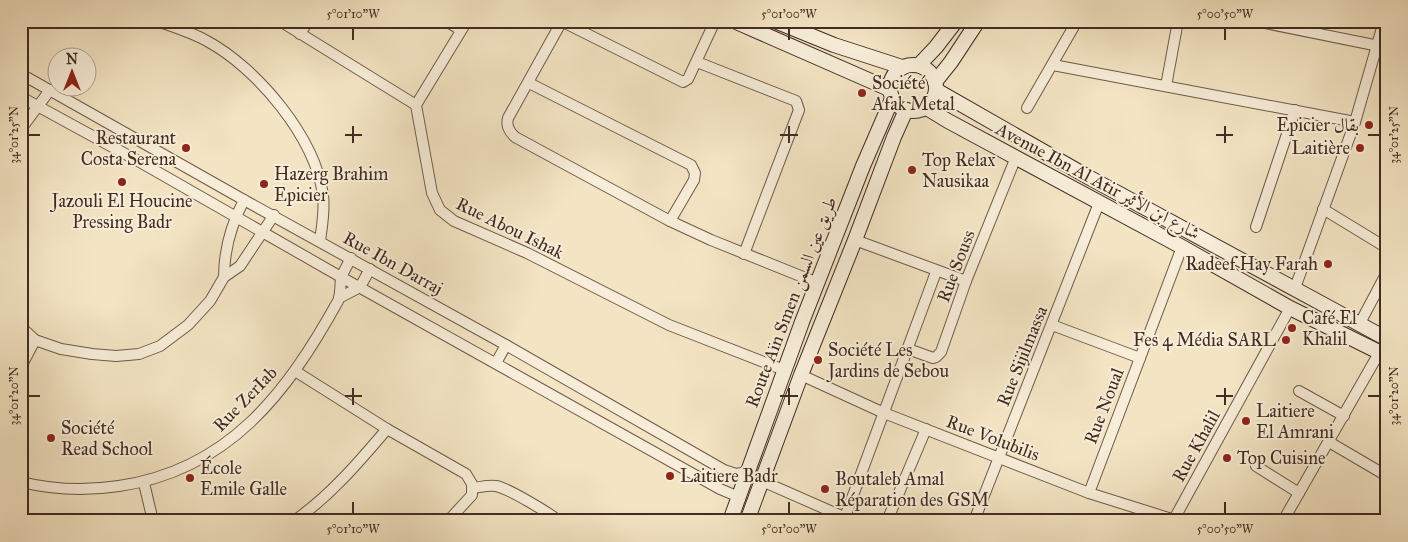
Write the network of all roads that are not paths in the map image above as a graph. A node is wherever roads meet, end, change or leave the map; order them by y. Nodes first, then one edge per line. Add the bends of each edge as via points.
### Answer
1 (157, 21) edge
2 (280, 21) edge
3 (308, 21) edge
4 (446, 21) edge
5 (562, 21) edge
6 (715, 21) edge
7 (734, 21) edge
8 (775, 21) edge
9 (956, 21) edge
10 (978, 21) edge
11 (1077, 21) edge
12 (1178, 21) edge
13 (1255, 21) edge
14 (1384, 21) edge
15 (464, 26) edge
16 (804, 27) edge
17 (300, 34) junction
18 (1378, 46) junction
19 (697, 62) junction
20 (919, 65) junction
21 (1053, 65) junction
22 (902, 67) junction
23 (23, 78) edge
24 (529, 83) junction
25 (935, 86) junction
26 (1166, 86) junction
27 (48, 89) edge
28 (48, 93) edge
29 (891, 94) junction
30 (21, 97) edge
31 (64, 98) edge
32 (416, 106) junction
33 (38, 107) junction
34 (925, 107) junction
35 (1027, 108) dead end
36 (906, 110) junction
37 (1295, 110) junction
38 (1356, 122) junction
39 (21, 129) edge
40 (1016, 158) junction
41 (244, 200) junction
42 (1099, 203) junction
43 (1323, 210) junction
44 (274, 216) junction
45 (235, 217) junction
46 (670, 221) junction
47 (1256, 227) dead end
48 (263, 232) junction
49 (855, 240) junction
50 (320, 241) junction
51 (1182, 246) junction
52 (1387, 248) edge
53 (744, 254) junction
54 (351, 258) junction
55 (370, 269) junction
56 (936, 272) junction
57 (1387, 272) edge
58 (224, 277) junction
59 (341, 277) junction
60 (966, 281) junction
61 (818, 283) junction
62 (360, 287) junction
63 (1295, 288) junction
64 (339, 298) junction
65 (1290, 308) junction
66 (1052, 324) junction
67 (1359, 325) junction
68 (21, 327) edge
69 (1387, 339) edge
70 (35, 340) junction
71 (506, 344) junction
72 (908, 349) junction
73 (1383, 355) edge
74 (1140, 358) junction
75 (496, 363) junction
76 (21, 367) edge
77 (784, 370) junction
78 (295, 371) junction
79 (801, 375) junction
80 (1299, 391) dead end
81 (884, 413) junction
82 (1344, 416) junction
83 (387, 429) junction
84 (926, 429) junction
85 (667, 437) junction
86 (1329, 442) junction
87 (659, 454) junction
88 (999, 458) junction
89 (1256, 466) dead end
90 (749, 471) junction
91 (1387, 476) edge
92 (21, 482) edge
93 (762, 482) junction
94 (144, 483) junction
95 (473, 488) junction
96 (1089, 493) junction
97 (1299, 493) junction
98 (739, 497) junction
99 (842, 518) edge
100 (1173, 520) edge
101 (153, 521) edge
102 (294, 521) edge
103 (448, 521) edge
104 (559, 521) edge
105 (730, 521) edge
106 (748, 521) edge
107 (887, 521) edge
108 (974, 521) edge
109 (1178, 521) edge
110 (1283, 521) edge

1 - 50 street via 190,33 229,55 286,112 309,153 323,195
2 - 17 street
3 - 17 street
4 - 15 street
5 - 19 street via 680,82 688,79
5 - 24 street
6 - 19 street
7 - 29 street
8 - 16 street
9 - 20 street
10 - 25 street
11 - 21 street
12 - 26 street
13 - 18 street
14 - 18 street
15 - 32 street
16 - 22 street
17 - 32 street
18 - 38 street
19 - 53 street via 798,104 799,110
20 - 22 street
20 - 25 street via 930,72
21 - 26 street
21 - 35 street
22 - 29 street via 893,76
23 - 27 street, Rue Ibn Darraj
24 - 46 street via 508,118 510,132 515,137
24 - 46 street via 691,165 695,172 694,180
25 - 34 street via 932,100
25 - 63 street, Avenue Ibn Al Atir شارع ابن الأثير via 1090,178
26 - 37 street
28 - 33 street
29 - 36 street
29 - 61 street, Route Aïn Smen طريق عين السمن
30 - 33 street
31 - 41 street, Rue Ibn Darraj
32 - 77 street, Rue Abou Ishak via 432,193 447,217 527,253 669,325
33 - 39 street
33 - 45 street
34 - 36 street
34 - 40 street, Avenue Ibn Al Atir شارع ابن الأثير
36 - 49 street, Route Aïn Smen طريق عين السمن
37 - 38 street
37 - 47 street
38 - 43 street
40 - 42 street, Avenue Ibn Al Atir شارع ابن الأثير
40 - 60 street, Rue Souss
41 - 44 street, Rue Ibn Darraj
41 - 45 street
42 - 51 street, Avenue Ibn Al Atir شارع ابن الأثير
42 - 66 street, Rue Sijilmassa
43 - 52 street
43 - 63 street
44 - 48 street
44 - 50 street, Rue Ibn Darraj
45 - 48 street
45 - 58 street
46 - 53 street
48 - 58 street via 240,266
48 - 59 street
49 - 56 street
49 - 79 street, Route Aïn Smen طريق عين السمن
50 - 54 street, Rue Ibn Darraj
51 - 65 street, Avenue Ibn Al Atir شارع ابن الأثير
51 - 74 street, Rue Noual
53 - 61 street
54 - 55 street, Rue Ibn Darraj
54 - 59 street, Rue ZerIab
55 - 62 street
55 - 71 street, Rue Ibn Darraj
56 - 60 street
56 - 72 street, Rue Souss
57 - 67 street
58 - 70 street via 210,301 188,325 160,346 139,354 92,354 61,349
59 - 62 street
59 - 64 street, Rue ZerIab
60 - 72 street, Rue Souss via 939,355 933,358
61 - 77 street, Route Aïn Smen طريق عين السمن
62 - 64 street
62 - 75 street
63 - 67 street, Avenue Ibn Al Atir شارع ابن الأثير
64 - 78 street, Rue ZerIab
65 - 73 street, Avenue Ibn Al Atir شارع ابن الأثير
65 - 100 street, Rue Khalil
66 - 74 street
66 - 88 street, Rue Sijilmassa
67 - 69 street, Avenue Ibn Al Atir شارع ابن الأثير
68 - 70 street
70 - 76 street
71 - 75 street
71 - 85 street, Rue Ibn Darraj
72 - 81 street, Rue Souss
73 - 82 street
74 - 96 street, Rue Noual
75 - 87 street
77 - 90 street, Route Aïn Smen طريق عين السمن
78 - 83 street
78 - 94 street, Rue ZerIab via 248,425 217,451 180,470
79 - 81 street, Rue Volubilis
79 - 93 street, Route Aïn Smen طريق عين السمن
80 - 82 street
81 - 84 street, Rue Volubilis
81 - 99 street, Rue Souss
82 - 86 street
83 - 95 street via 466,474
83 - 102 street via 331,490
84 - 88 street, Rue Volubilis
84 - 107 street
85 - 87 street
85 - 90 street, Rue Ibn Darraj via 724,470 736,474
86 - 91 street
86 - 97 street
87 - 98 street
88 - 96 street, Rue Volubilis
88 - 108 street, Rue Sijilmassa
89 - 97 street
90 - 98 street, Route Aïn Smen طريق عين السمن
92 - 94 street, Rue ZerIab via 74,490
93 - 99 street
93 - 106 street, Route Aïn Smen طريق عين السمن
94 - 101 street
95 - 103 street via 469,500
95 - 104 street via 499,487
96 - 100 street, Rue Volubilis
97 - 110 street
98 - 105 street, Route Aïn Smen طريق عين السمن
100 - 109 street, Rue Volubilis

